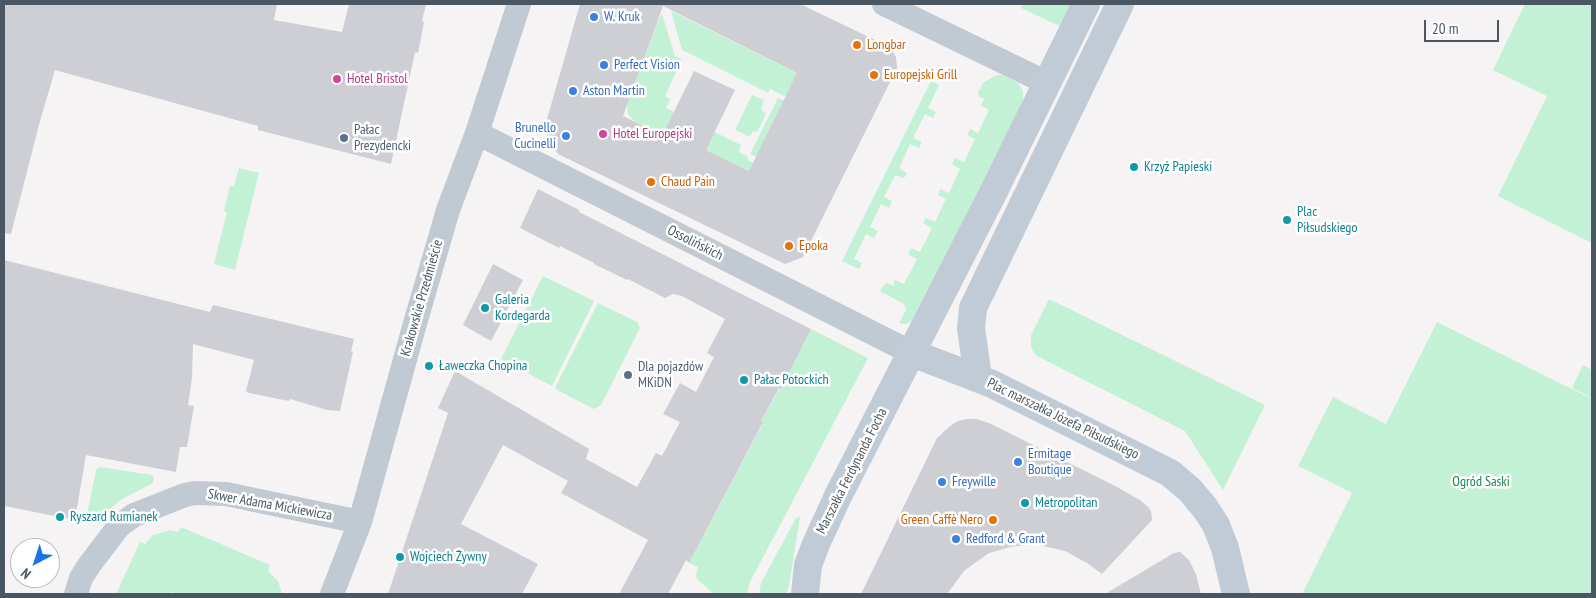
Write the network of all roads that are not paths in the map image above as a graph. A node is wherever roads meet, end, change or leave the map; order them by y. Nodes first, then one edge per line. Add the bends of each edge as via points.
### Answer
1 (519, 4) edge
2 (1086, 4) edge
3 (1120, 4) edge
4 (892, 8) edge
5 (1047, 83) junction
6 (477, 132) junction
7 (912, 353) junction
8 (978, 378) junction
9 (360, 522) junction
10 (76, 594) edge
11 (332, 594) edge
12 (804, 594) edge
13 (1236, 594) edge

1 - 6 street, Krakowskie Przedmieście
2 - 5 street
3 - 8 street, Plac marszałka Józefa Piłsudskiego via 973,308 971,328
4 - 5 street
5 - 7 street
6 - 7 street, Ossolińskich
6 - 9 street, Krakowskie Przedmieście via 448,210
7 - 8 street
7 - 12 street, Marszałka Ferdynanda Focha via 816,544 808,565
8 - 13 street, Plac marszałka Józefa Piłsudskiego via 1170,473 1190,490 1216,525
9 - 10 street, Skwer Adama Mickiewicza via 226,494 195,493 174,498 119,526 81,578
9 - 11 street, Krakowskie Przedmieście

